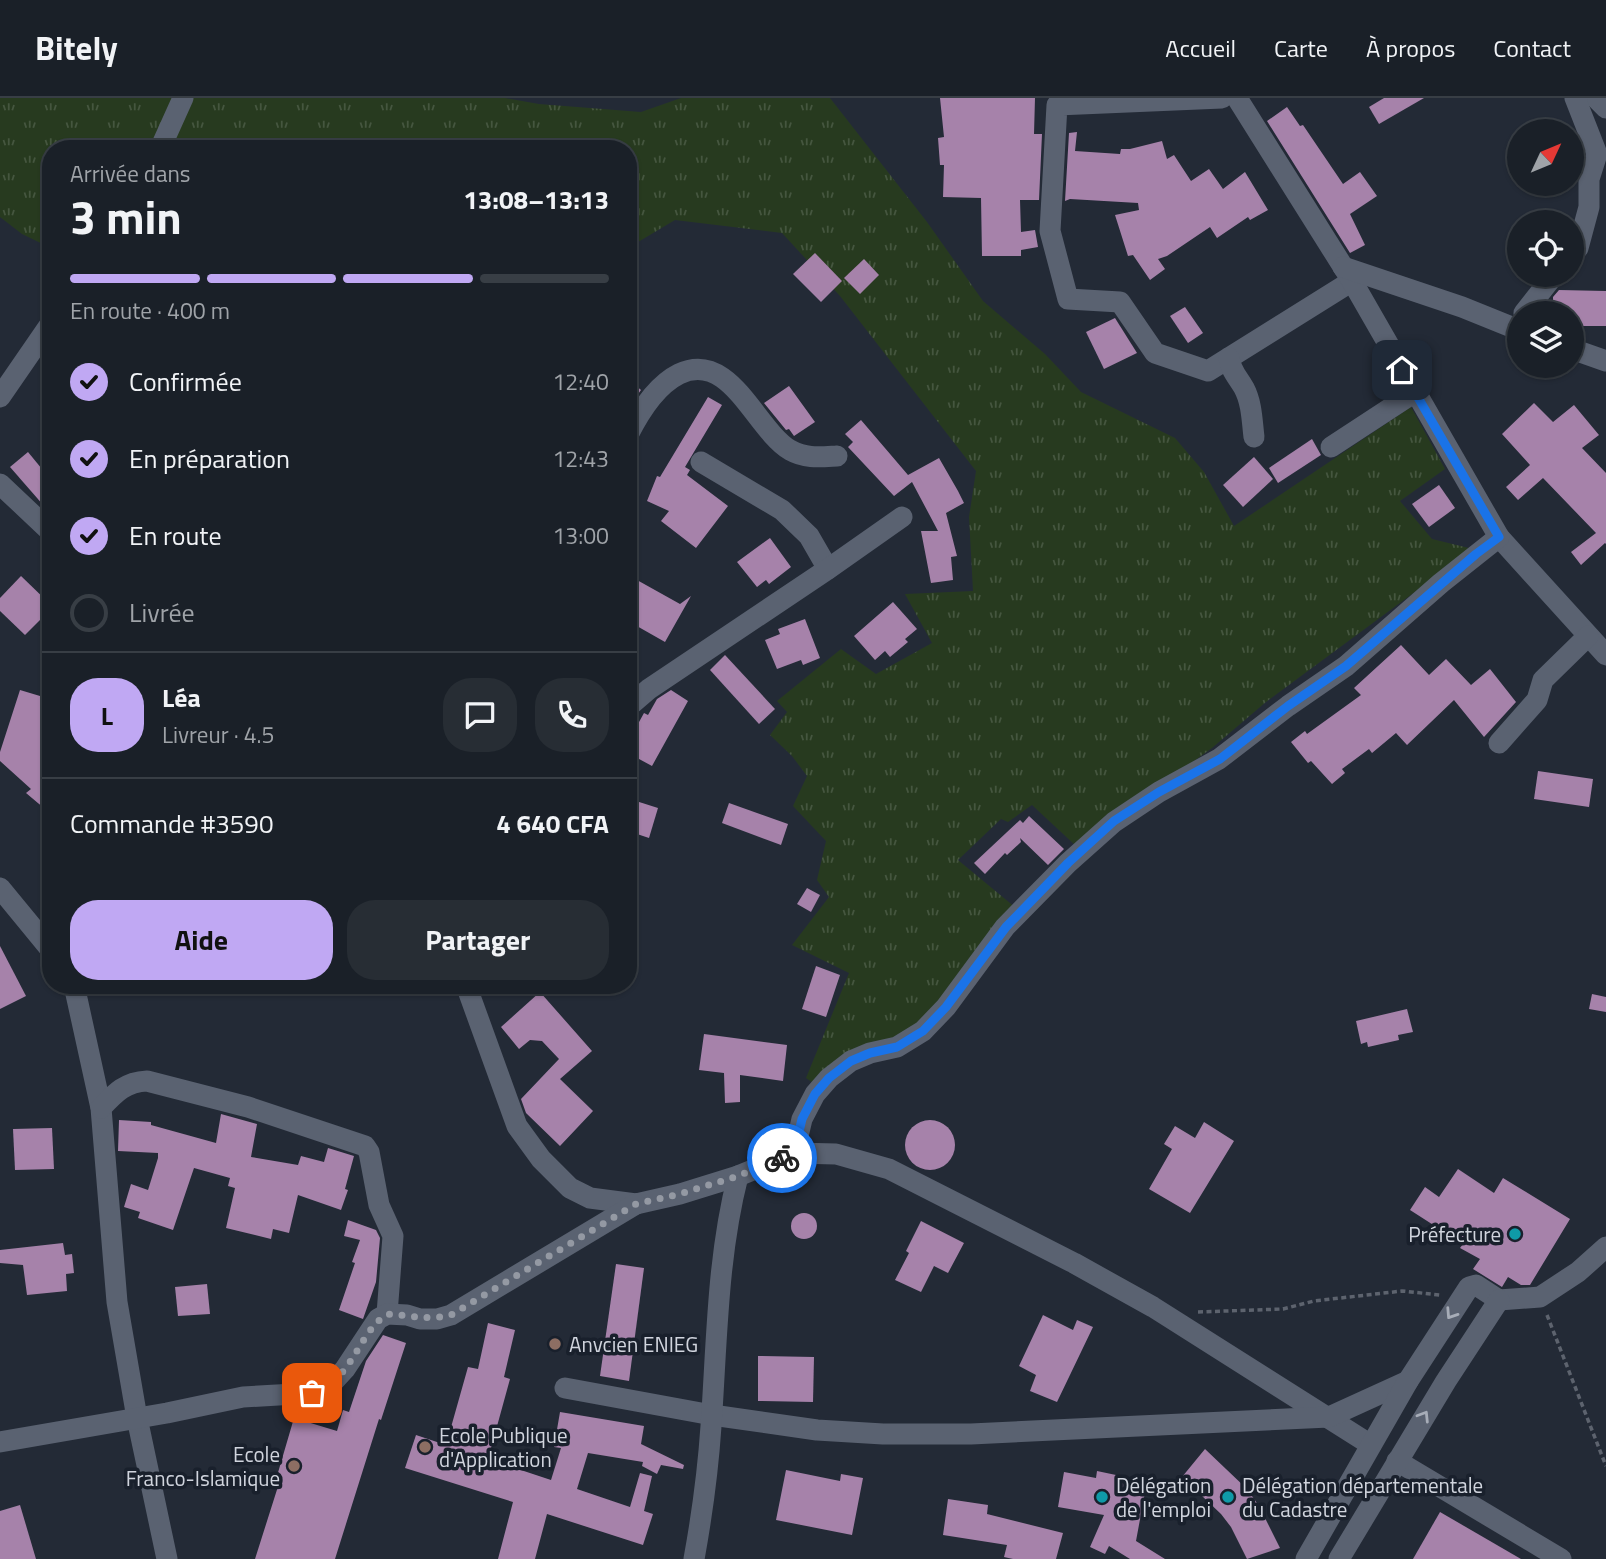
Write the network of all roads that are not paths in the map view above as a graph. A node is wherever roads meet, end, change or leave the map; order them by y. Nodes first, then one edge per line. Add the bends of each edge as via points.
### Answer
1 (183, 98) edge
2 (1222, 98) edge
3 (1237, 98) edge
4 (1575, 98) edge
5 (1596, 98) edge
6 (1606, 108) edge
7 (164, 140) edge
8 (1584, 226) edge
9 (1347, 274) junction
10 (1507, 320) edge
11 (42, 336) edge
12 (1584, 353) edge
13 (1229, 358) junction
14 (1606, 361) edge
15 (1415, 392) junction
16 (0, 397) edge
17 (637, 421) edge
18 (1254, 438) dead end
19 (1331, 447) dead end
20 (837, 456) dead end
21 (701, 463) dead end
22 (0, 484) edge
23 (902, 517) dead end
24 (42, 524) edge
25 (1499, 537) junction
26 (828, 569) junction
27 (1588, 636) junction
28 (1606, 655) edge
29 (637, 699) edge
30 (1499, 743) dead end
31 (0, 888) edge
32 (42, 939) edge
33 (76, 994) edge
34 (469, 994) edge
35 (101, 1108) junction
36 (794, 1153) junction
37 (738, 1176) junction
38 (636, 1204) junction
39 (1606, 1247) edge
40 (1499, 1300) junction
41 (387, 1314) junction
42 (1408, 1381) junction
43 (565, 1388) dead end
44 (712, 1415) junction
45 (1329, 1417) junction
46 (137, 1418) junction
47 (1376, 1437) junction
48 (0, 1442) edge
49 (1402, 1453) junction
50 (167, 1559) edge
51 (694, 1559) edge
52 (1306, 1559) edge
53 (1339, 1559) edge
54 (1561, 1559) edge

1 - 7 street
2 - 13 street via 1057,105 1050,231 1068,299 1120,302 1155,353 1208,371
3 - 9 street
4 - 8 street via 1597,154
5 - 6 street
9 - 10 street
9 - 13 street
9 - 15 street
11 - 16 street
12 - 14 street
13 - 18 street via 1231,371 1250,404
15 - 19 street
15 - 25 street
17 - 20 street via 668,380 703,368 736,390 791,450 815,458
21 - 26 street via 782,510 808,536
22 - 24 street
23 - 26 street
25 - 27 street
25 - 36 street via 1346,666 1220,759 1114,821 1006,927 923,1031 897,1047 851,1061 829,1078 802,1119
26 - 29 street
27 - 28 street
27 - 30 street via 1543,680 1536,700
31 - 32 street
33 - 35 street
34 - 38 street via 517,1126 541,1159 570,1188 590,1198
35 - 41 street via 118,1090 147,1081 248,1107 365,1146 379,1205 393,1236
35 - 46 street via 117,1302
36 - 37 street
36 - 45 street via 836,1154 889,1169 1153,1307
37 - 38 street
37 - 44 street via 719,1284
38 - 41 street via 451,1315 421,1319
39 - 40 street via 1540,1297
40 -> 42 street via 1472,1284
49 -> 40 street
41 - 46 street via 378,1319 345,1369 323,1389 243,1397
42 - 45 street
42 - 47 street
43 - 44 street
44 - 45 street via 883,1434
44 - 51 street
45 - 47 street
46 - 48 street
46 - 50 street
47 - 49 street
47 - 52 street
49 - 53 street
49 - 54 street

